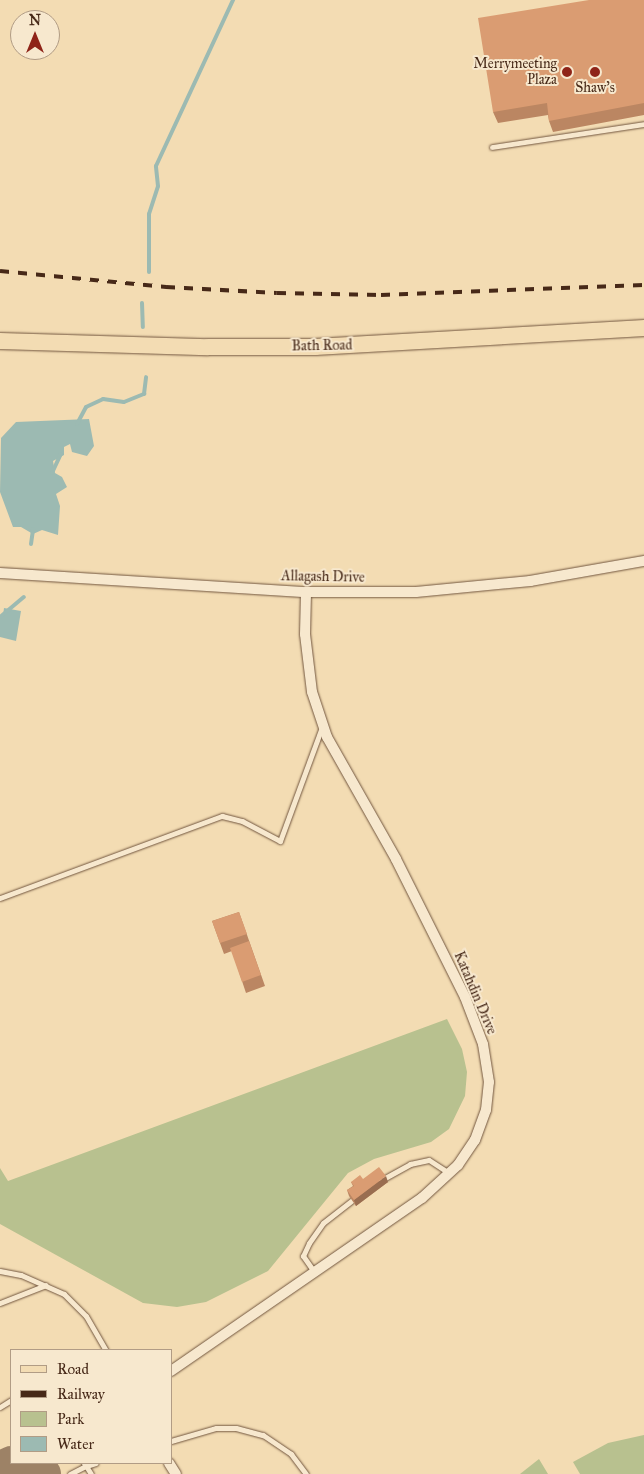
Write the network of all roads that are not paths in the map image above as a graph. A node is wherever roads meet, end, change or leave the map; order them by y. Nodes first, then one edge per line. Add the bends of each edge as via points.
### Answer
1 (644, 124) edge
2 (492, 147) dead end
3 (644, 328) edge
4 (0, 341) edge
5 (644, 561) edge
6 (0, 573) edge
7 (306, 592) junction
8 (322, 724) junction
9 (0, 898) edge
10 (450, 1173) junction
11 (385, 1178) edge
12 (352, 1200) edge
13 (0, 1271) edge
14 (316, 1274) junction
15 (47, 1285) junction
16 (0, 1303) edge
17 (105, 1349) edge
18 (172, 1371) edge
19 (172, 1441) edge
20 (85, 1464) edge
21 (70, 1474) edge
22 (91, 1474) edge
23 (306, 1474) edge

1 - 2 lane
3 - 4 main road, Bath Road via 422,343 315,346 208,347
5 - 7 street, Allagash Drive via 530,581 426,591
6 - 7 street, Allagash Drive
7 - 8 street, Katahdin Drive via 305,634 312,692
8 - 9 lane via 280,841 242,821 222,816
8 - 10 street, Katahdin Drive via 461,988 483,1044 489,1082 486,1110 475,1140
10 - 11 lane via 429,1160 410,1164
10 - 14 street, Katahdin Drive via 374,1234
12 - 14 lane via 323,1223 309,1243 303,1256
13 - 15 lane
14 - 18 street, Katahdin Drive
15 - 16 lane
15 - 17 lane via 64,1294 86,1316
19 - 23 lane via 216,1428 236,1428 263,1435 291,1454
20 - 21 lane
20 - 22 lane

